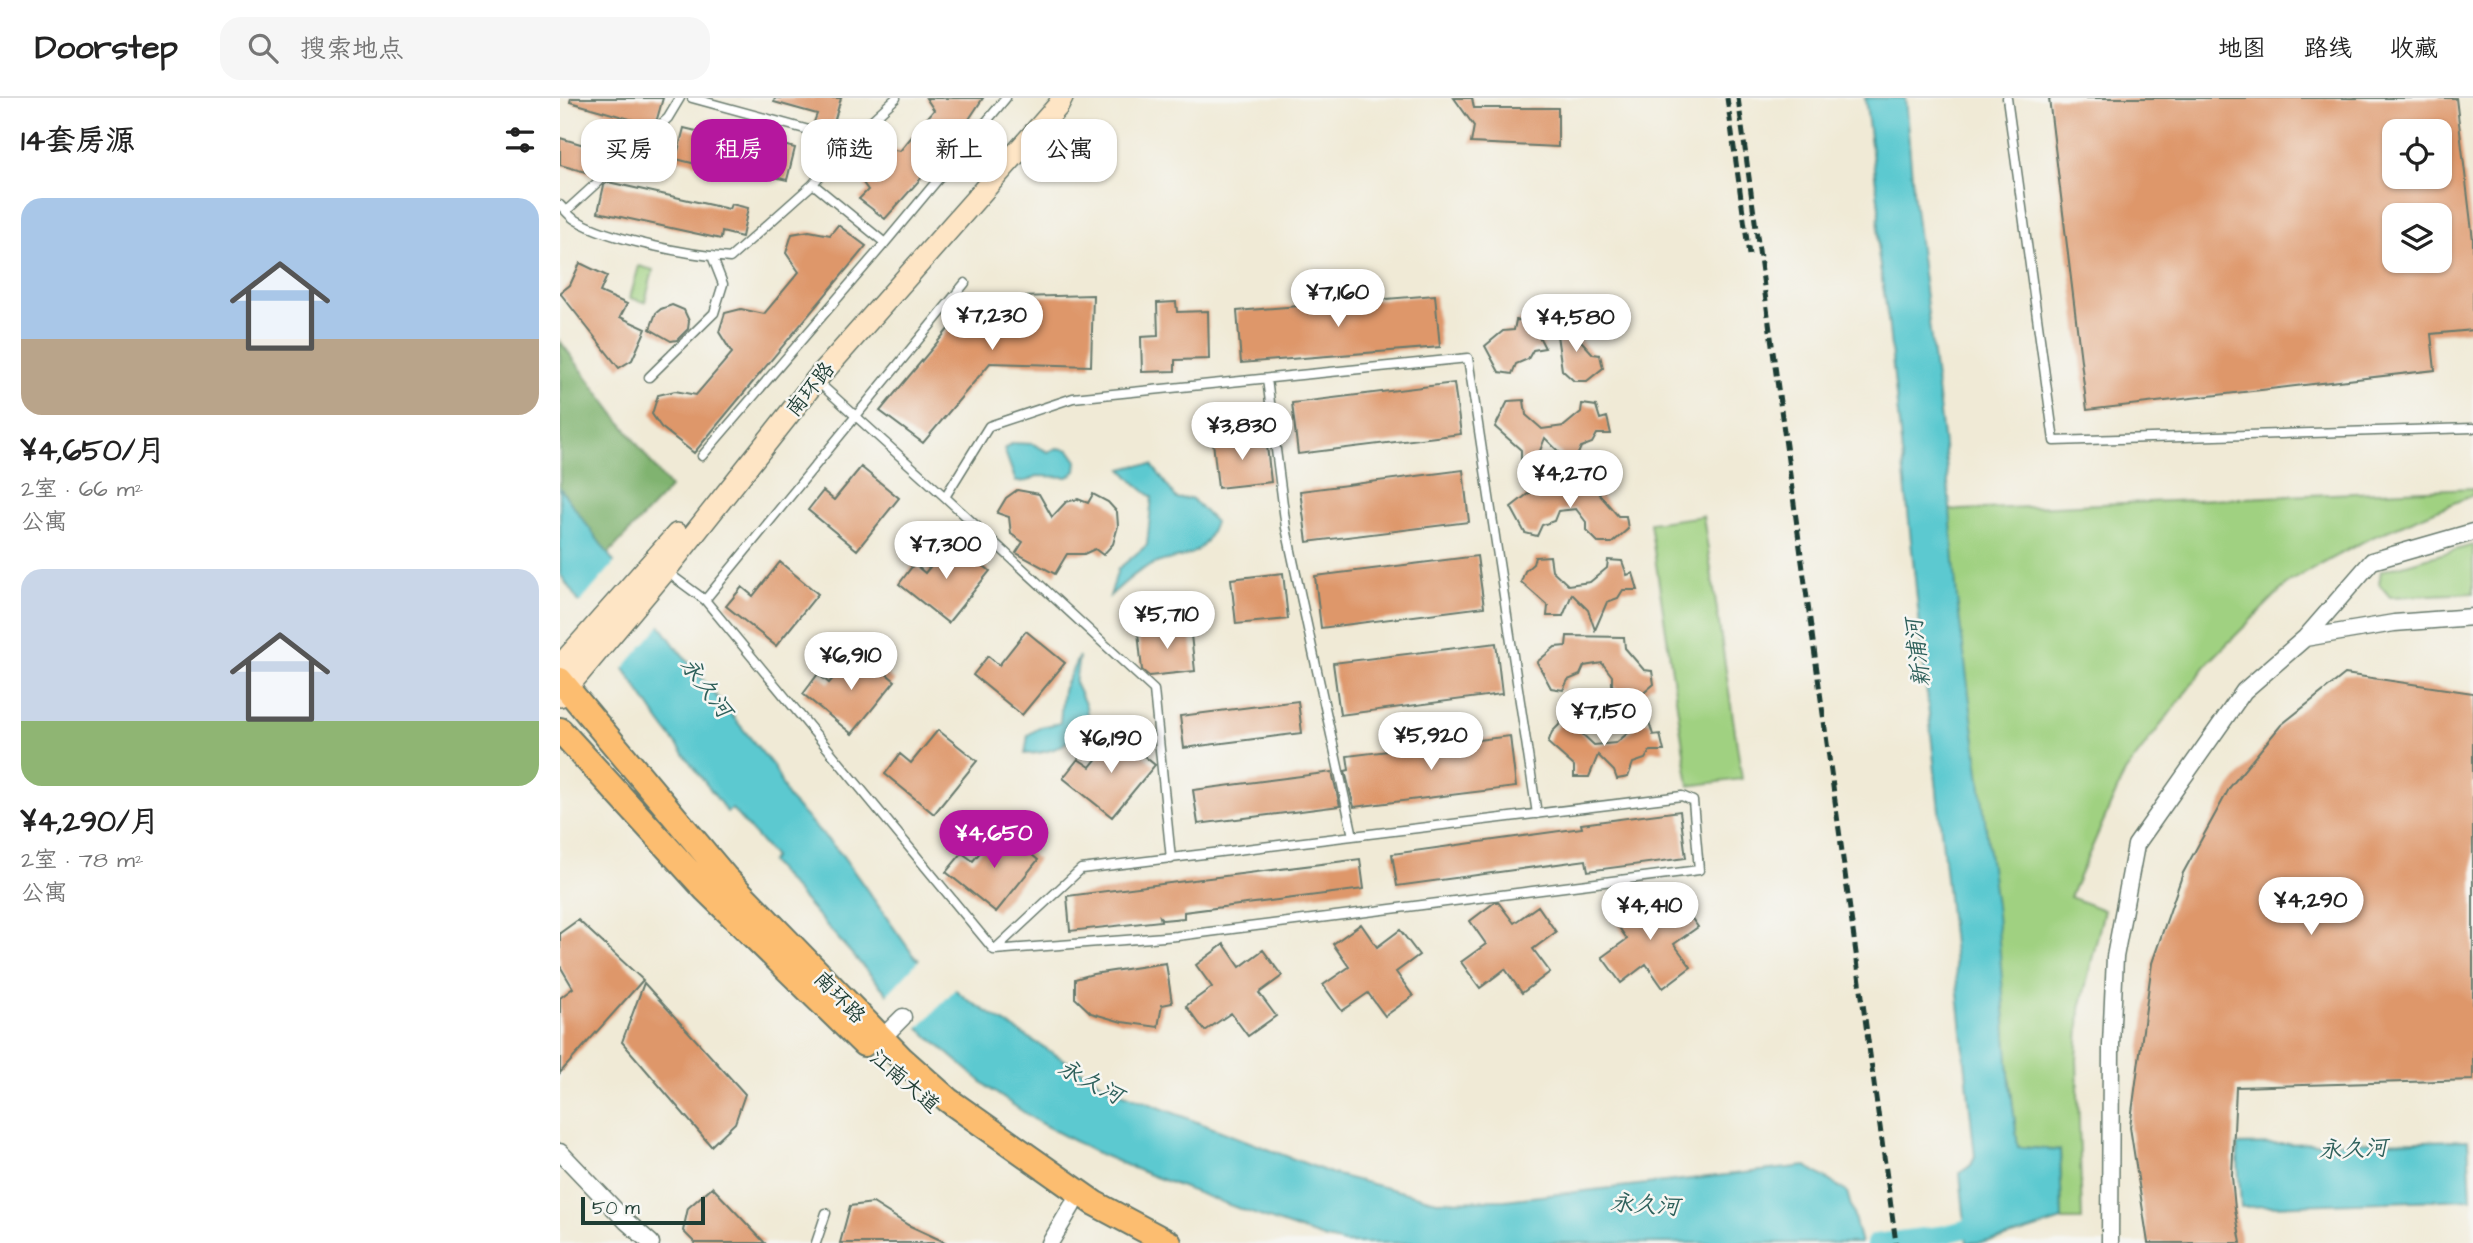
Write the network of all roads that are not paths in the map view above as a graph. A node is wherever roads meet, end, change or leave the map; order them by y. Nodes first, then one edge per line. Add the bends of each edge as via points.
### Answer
1 (680, 98) edge
2 (692, 98) edge
3 (896, 98) edge
4 (1006, 98) edge
5 (1046, 98) edge
6 (1062, 98) edge
7 (2007, 98) edge
8 (873, 119) edge
9 (801, 128) edge
10 (813, 184) joint
11 (563, 208) edge
12 (885, 243) junction
13 (712, 257) junction
14 (965, 283) dead end
15 (649, 377) dead end
16 (1267, 379) junction
17 (816, 380) junction
18 (856, 417) junction
19 (2473, 428) edge
20 (702, 456) dead end
21 (945, 497) junction
22 (2473, 531) edge
23 (655, 575) junction
24 (705, 600) junction
25 (2473, 617) edge
26 (2305, 638) junction
27 (562, 682) edge
28 (560, 730) edge
29 (1537, 814) junction
30 (1353, 836) junction
31 (1171, 859) junction
32 (994, 950) junction
33 (902, 1017) dead end
34 (881, 1039) junction
35 (560, 1152) edge
36 (1076, 1209) junction
37 (826, 1213) dead end
38 (651, 1243) edge
39 (816, 1243) edge
40 (1050, 1243) edge
41 (1062, 1243) edge
42 (1135, 1243) edge
43 (1169, 1243) edge
44 (2110, 1243) edge

1 - 11 lane via 668,118
2 - 9 lane
3 - 8 lane
4 - 12 lane
5 - 23 main road, 南环路
6 - 17 main road, 南环路
7 - 19 lane via 2054,441
10 - 12 lane
10 - 13 lane via 730,258
11 - 13 lane via 573,219 597,231
12 - 20 lane
13 - 15 lane via 723,284 714,313
14 - 18 lane
16 - 21 lane via 1073,398 989,426
16 - 29 lane via 1468,358
16 - 30 lane via 1286,528
17 - 18 lane
17 - 23 main road, 南环路
18 - 21 lane
18 - 24 lane
21 - 31 lane via 1154,691
22 - 26 street via 2372,561
23 - 24 lane
23 - 27 main road, 南环路
24 - 32 lane
25 - 26 street via 2394,623
26 - 44 street via 2244,691 2136,845 2116,957
27 - 34 main road, 南环路 via 724,877
28 - 36 main road, 江南大道 via 706,890 868,1048 941,1113
29 - 30 lane
29 - 32 lane via 1682,796 1693,802 1699,870 1177,936
30 - 31 lane
31 - 32 lane via 1082,869
33 - 34 street
34 - 43 main road, 南环路 via 948,1100 1094,1203
35 - 38 street
36 - 40 street
36 - 41 street
36 - 42 main road, 江南大道
37 - 39 lane

